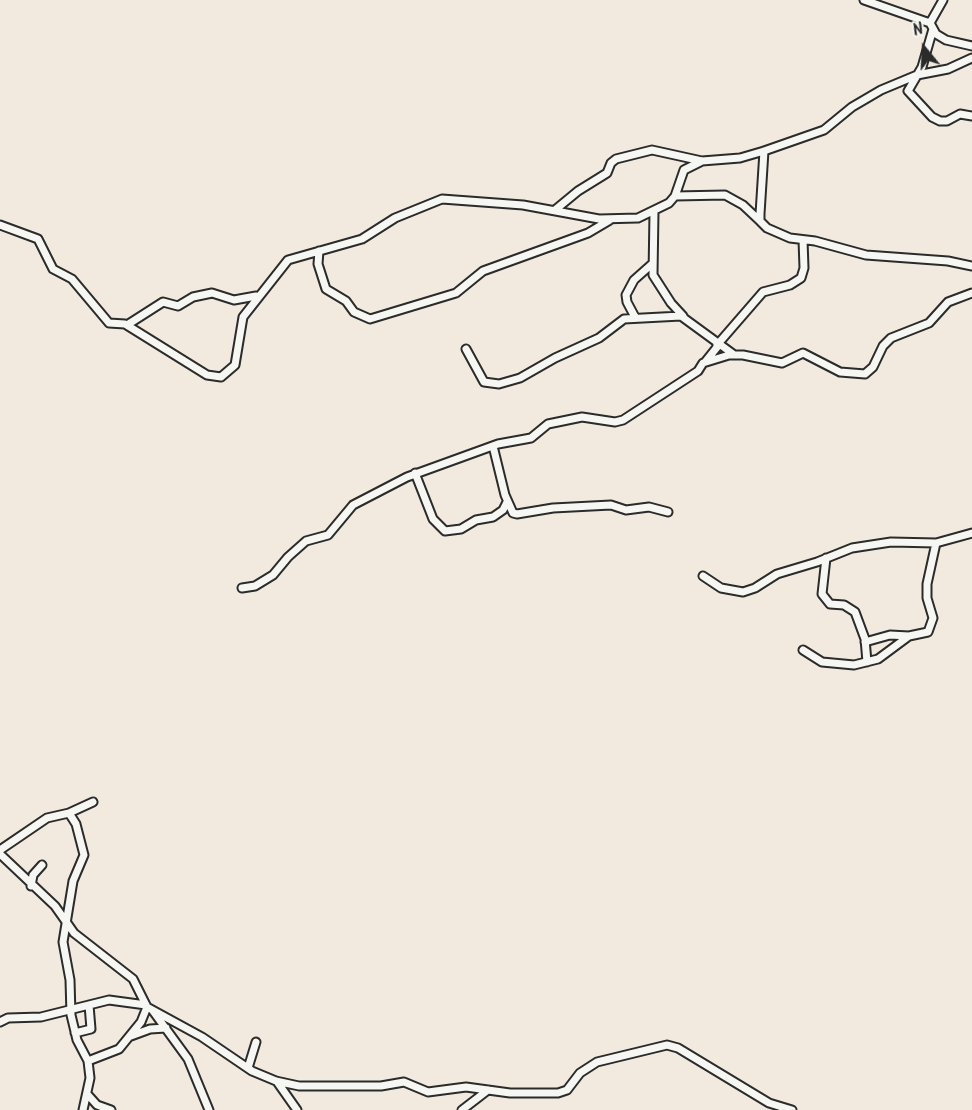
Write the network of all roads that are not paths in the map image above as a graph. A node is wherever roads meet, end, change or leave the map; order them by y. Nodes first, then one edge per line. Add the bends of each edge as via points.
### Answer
1 (864, 0) edge
2 (943, 0) edge
3 (932, 26) junction
4 (972, 46) edge
5 (972, 58) edge
6 (917, 75) junction
7 (972, 116) edge
8 (764, 151) junction
9 (702, 161) junction
10 (675, 196) junction
11 (555, 210) junction
12 (654, 212) junction
13 (613, 219) junction
14 (760, 221) junction
15 (0, 225) edge
16 (803, 240) junction
17 (319, 251) junction
18 (652, 264) junction
19 (972, 266) edge
20 (972, 293) edge
21 (259, 295) junction
22 (635, 317) junction
23 (684, 317) junction
24 (127, 325) junction
25 (717, 345) junction
26 (466, 349) dead end
27 (734, 355) junction
28 (706, 361) junction
29 (493, 446) junction
30 (415, 473) junction
31 (507, 502) junction
32 (668, 512) dead end
33 (972, 533) edge
34 (936, 543) junction
35 (826, 558) junction
36 (703, 576) dead end
37 (242, 588) dead end
38 (909, 636) junction
39 (865, 642) junction
40 (803, 650) dead end
41 (867, 662) junction
42 (93, 802) dead end
43 (69, 813) junction
44 (0, 852) edge
45 (42, 866) dead end
46 (31, 886) junction
47 (64, 919) junction
48 (89, 1005) junction
49 (149, 1007) junction
50 (71, 1008) junction
51 (0, 1022) edge
52 (166, 1028) junction
53 (75, 1033) junction
54 (129, 1037) junction
55 (256, 1042) dead end
56 (88, 1061) junction
57 (248, 1068) junction
58 (276, 1081) junction
59 (488, 1090) junction
60 (88, 1095) junction
61 (83, 1110) edge
62 (111, 1110) edge
63 (209, 1110) edge
64 (297, 1110) edge
65 (462, 1110) edge
66 (792, 1110) edge

1 - 3 street
2 - 3 street
3 - 4 street via 946,40
3 - 6 street
5 - 6 street via 948,69
6 - 7 street via 908,91 932,117 945,122 960,114
6 - 8 street via 852,107 824,130
8 - 9 street via 740,158
8 - 14 street
9 - 10 street via 684,170
9 - 11 street via 656,149 615,159 607,173
10 - 12 street
10 - 14 street via 725,195
11 - 13 street
11 - 17 street via 442,199 395,218 362,239
12 - 13 street via 633,219
12 - 18 street
13 - 17 street via 588,233 483,271 456,293 370,319 354,312 346,301 326,289 318,264
14 - 16 street via 784,236
15 - 24 street via 38,239 53,269 72,279 107,322
16 - 19 street via 866,255
16 - 25 street via 801,278 763,292
17 - 21 street via 285,262
18 - 22 street via 634,280 626,294
18 - 23 street via 657,284
20 - 27 street via 948,302 929,323 891,338 865,374 840,372 803,353 782,363
21 - 24 street via 234,300 207,293 178,306 163,302
21 - 24 street via 240,324 236,365 221,377 207,375
22 - 23 street
22 - 26 street via 624,319 599,338 520,378 499,384 484,382
23 - 25 street
25 - 27 street
25 - 28 street
27 - 28 street
28 - 29 street via 698,371 623,420 575,418 548,424 528,439
29 - 30 street
29 - 31 street
30 - 31 street via 433,519 445,531 493,517
30 - 37 street via 360,500 328,536 306,541 273,575 255,586
31 - 32 street via 517,514 611,505 626,510 650,507
33 - 34 street
34 - 35 street via 874,543
34 - 38 street via 927,584 932,627 926,633
35 - 36 street via 777,574 763,585 743,592 729,591
35 - 39 street via 822,594 830,604 854,610
38 - 39 street via 890,635
38 - 41 street via 891,651
39 - 41 street
40 - 41 street via 822,662
42 - 43 street
43 - 44 street via 47,818
43 - 47 street via 84,855
44 - 46 street
45 - 46 street via 33,875
46 - 47 street
47 - 49 street via 74,933 133,979
47 - 50 street via 63,946
48 - 49 street via 109,1000
48 - 50 street
48 - 53 street via 91,1029
49 - 52 street
49 - 54 street
49 - 57 street
50 - 51 street via 41,1017 8,1018
50 - 53 street
52 - 54 street
52 - 63 street via 194,1071
53 - 56 street
54 - 56 street via 115,1052
55 - 57 street
56 - 60 street
57 - 58 street
58 - 59 street via 299,1086 381,1086 404,1082 428,1092 466,1087
58 - 64 street
59 - 65 street
59 - 66 street via 558,1093 567,1090 580,1073 597,1062 667,1045 769,1103
60 - 61 street
60 - 62 street via 97,1105

